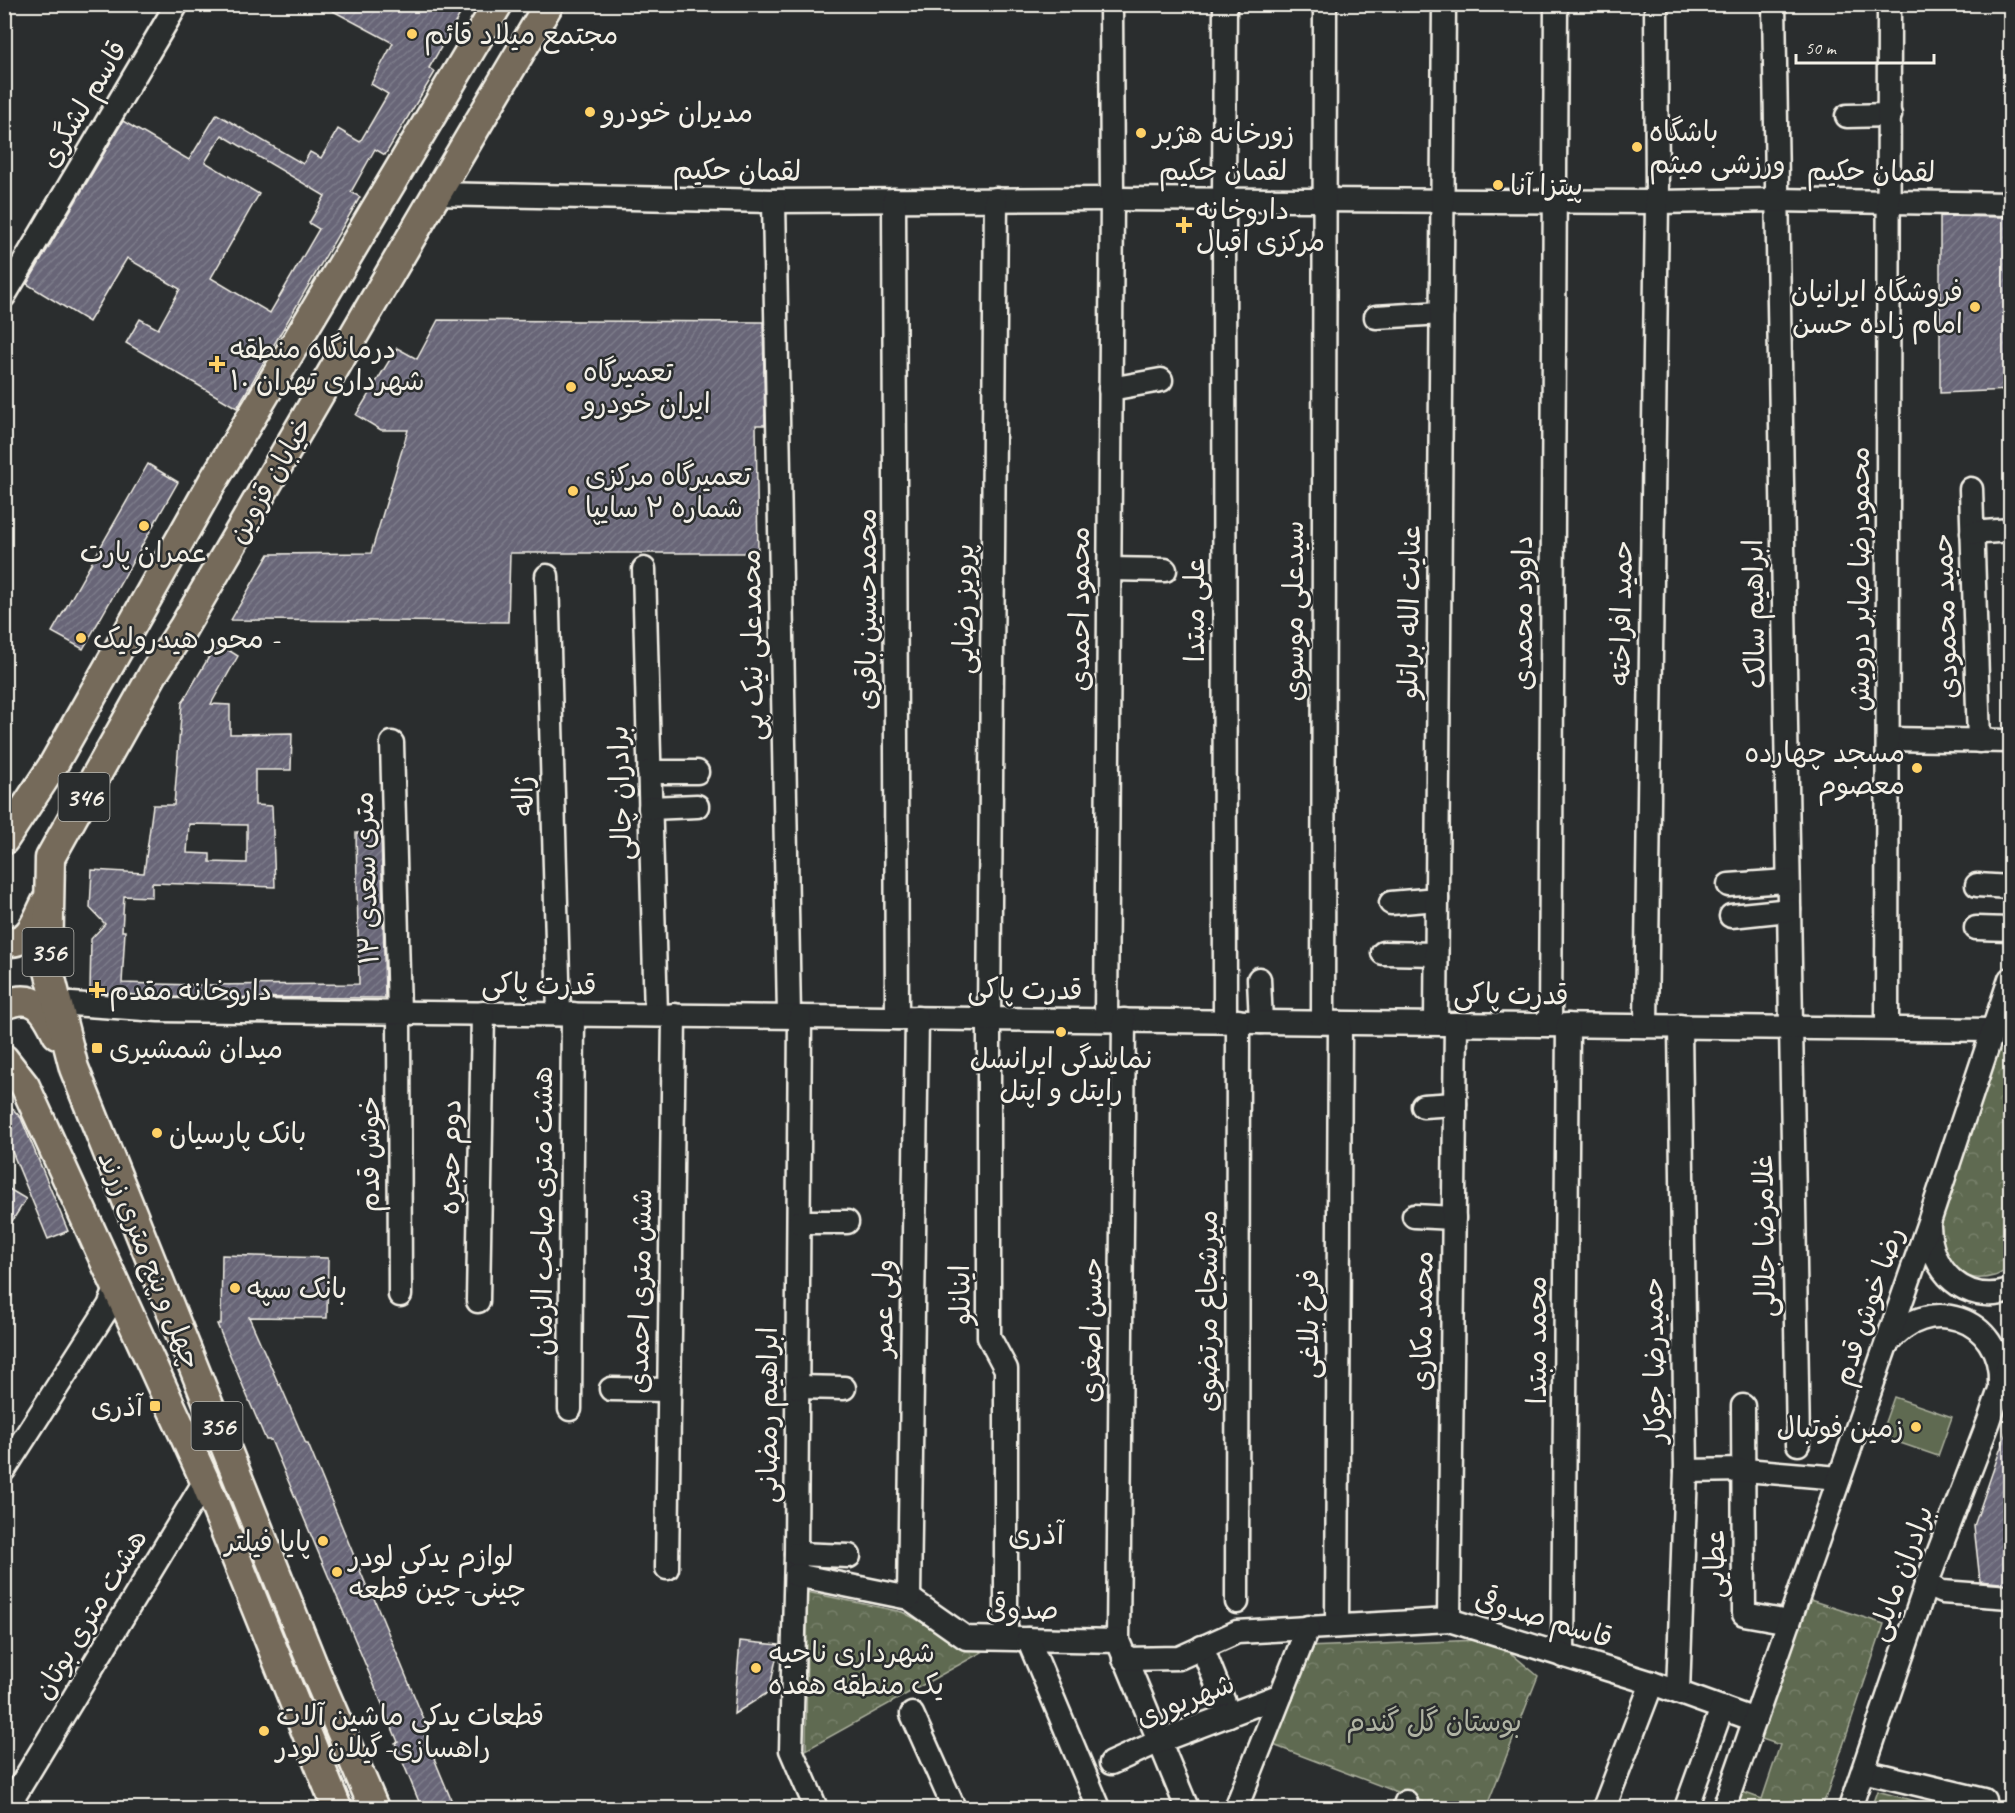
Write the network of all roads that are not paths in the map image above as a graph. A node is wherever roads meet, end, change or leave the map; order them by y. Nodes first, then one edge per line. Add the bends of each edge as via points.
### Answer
1 (177, 4) edge
2 (498, 4) edge
3 (549, 4) edge
4 (1111, 4) edge
5 (1225, 4) edge
6 (1325, 4) edge
7 (1444, 4) edge
8 (1556, 4) edge
9 (1656, 4) edge
10 (1774, 4) edge
11 (1889, 4) edge
12 (1890, 115) junction
13 (1847, 116) dead end
14 (435, 194) junction
15 (1112, 199) junction
16 (894, 200) junction
17 (996, 200) junction
18 (1224, 200) junction
19 (1324, 200) junction
20 (1777, 200) junction
21 (774, 201) junction
22 (1443, 201) junction
23 (1555, 201) junction
24 (1657, 202) junction
25 (1890, 202) junction
26 (2010, 204) edge
27 (6, 288) edge
28 (1442, 313) junction
29 (1376, 316) dead end
30 (1161, 381) dead end
31 (1110, 389) junction
32 (1971, 489) dead end
33 (2010, 530) edge
34 (1972, 533) junction
35 (644, 569) dead end
36 (1109, 569) junction
37 (1165, 570) dead end
38 (547, 576) dead end
39 (102, 678) junction
40 (139, 699) junction
41 (1888, 739) junction
42 (1979, 741) junction
43 (2010, 741) edge
44 (392, 743) dead end
45 (650, 772) junction
46 (696, 772) dead end
47 (697, 806) dead end
48 (650, 808) junction
49 (5, 840) edge
50 (1788, 881) junction
51 (1730, 885) dead end
52 (1977, 885) dead end
53 (2010, 887) edge
54 (1437, 899) junction
55 (48, 900) junction
56 (1391, 903) dead end
57 (1789, 910) junction
58 (1731, 916) dead end
59 (1976, 928) dead end
60 (2010, 929) edge
61 (4, 942) edge
62 (1383, 953) dead end
63 (1436, 954) junction
64 (1259, 979) dead end
65 (2010, 979) edge
66 (57, 1003) junction
67 (4, 1005) edge
68 (399, 1012) junction
69 (483, 1013) junction
70 (566, 1014) junction
71 (665, 1015) junction
72 (794, 1016) junction
73 (907, 1018) junction
74 (989, 1018) junction
75 (1115, 1020) junction
76 (1231, 1021) junction
77 (1261, 1022) junction
78 (1331, 1022) junction
79 (1446, 1024) junction
80 (1559, 1025) junction
81 (1646, 1026) junction
82 (1680, 1026) junction
83 (1791, 1027) junction
84 (1887, 1028) junction
85 (1994, 1030) junction
86 (4, 1059) edge
87 (74, 1068) junction
88 (1455, 1104) junction
89 (1423, 1106) dead end
90 (1414, 1216) dead end
91 (1454, 1218) junction
92 (799, 1222) junction
93 (847, 1222) dead end
94 (1929, 1222) junction
95 (117, 1287) junction
96 (2010, 1290) edge
97 (400, 1295) dead end
98 (478, 1301) dead end
99 (1882, 1354) junction
100 (2010, 1360) edge
101 (797, 1387) junction
102 (844, 1388) dead end
103 (610, 1389) dead end
104 (669, 1390) junction
105 (1996, 1402) junction
106 (1743, 1406) dead end
107 (570, 1408) dead end
108 (1798, 1444) dead end
109 (4, 1470) edge
110 (1744, 1470) junction
111 (1686, 1471) junction
112 (1839, 1478) junction
113 (205, 1481) junction
114 (849, 1556) dead end
115 (796, 1564) junction
116 (667, 1568) dead end
117 (1926, 1585) junction
118 (2010, 1597) edge
119 (909, 1598) junction
120 (1237, 1602) dead end
121 (1449, 1620) junction
122 (1789, 1622) junction
123 (1337, 1626) junction
124 (1308, 1627) junction
125 (1017, 1639) junction
126 (1202, 1647) junction
127 (1121, 1650) junction
128 (1563, 1656) junction
129 (1652, 1683) junction
130 (1678, 1692) junction
131 (1281, 1695) junction
132 (1722, 1708) junction
133 (912, 1714) dead end
134 (1229, 1715) junction
135 (1755, 1719) junction
136 (1160, 1741) junction
137 (1111, 1763) dead end
138 (1863, 1771) junction
139 (1984, 1800) dead end
140 (7, 1809) edge
141 (337, 1809) edge
142 (374, 1809) edge
143 (816, 1809) edge
144 (954, 1809) edge
145 (1099, 1809) edge
146 (1186, 1809) edge
147 (1236, 1809) edge
148 (1604, 1809) edge
149 (1686, 1809) edge
150 (1724, 1809) edge
151 (1850, 1809) edge

1 - 27 street, قاسم لشگری
2 - 39 main road, خیابان قزوین / 346 via 212,483
3 - 14 main road, خیابان قزوین / 346
4 - 15 street, محمود احمدی
5 - 18 street, علی مبتدا
6 - 19 street, سیدعلی موسوی
7 - 22 street, عنایت الله براتلو
8 - 23 street, داوود محمدی
9 - 24 street, حمید افراخته
10 - 20 street, ابراهیم سالک
11 - 12 street, محمودرضا صابر درویش
12 - 13 street
12 - 25 street, محمودرضا صابر درویش
14 - 21 street, لقمان حکیم
14 - 40 main road, خیابان قزوین / 346
15 - 17 street, لقمان حکیم
15 - 18 street, لقمان حکیم
15 - 31 street, محمود احمدی
16 - 17 street, لقمان حکیم
16 - 21 street, لقمان حکیم
16 - 73 street, محمدحسین باقری
17 - 74 street, پرویز رضایی
18 - 19 street, لقمان حکیم
18 - 76 street, علی مبتدا
19 - 22 street, لقمان حکیم
19 - 78 street, سیدعلی موسوی
20 - 24 street, لقمان حکیم
20 - 25 street, لقمان حکیم
20 - 50 street, ابراهیم سالک
21 - 72 street, محمدعلی نیک پی
22 - 23 street, لقمان حکیم
22 - 28 street, عنایت الله براتلو
23 - 24 street, لقمان حکیم
23 - 80 street, داوود محمدی
24 - 81 street, حمید افراخته
25 - 26 street, لقمان حکیم
25 - 41 street, محمودرضا صابر درویش
28 - 29 street
28 - 54 street, عنایت الله براتلو
30 - 31 street
31 - 36 street, محمود احمدی
32 - 34 street, حمید محمودی
33 - 34 street
34 - 42 street, حمید محمودی
35 - 45 street, برادران چالی
36 - 37 street
36 - 75 street, محمود احمدی
38 - 70 street, ژاله
39 - 40 main road
39 - 49 main road, خیابان قزوین / 346
40 - 55 main road, خیابان قزوین / 346 via 50,858
41 - 42 street
41 - 84 street, محمودرضا صابر درویش
42 - 43 street
44 - 68 street, ۱۲ متری سعدی
45 - 46 street
45 - 48 street, برادران چالی
47 - 48 street
48 - 71 street, برادران چالی
50 - 51 street
50 - 57 street, ابراهیم سالک
52 - 53 street
54 - 56 street
54 - 63 street, عنایت الله براتلو
55 - 61 main road via 26,939
55 - 66 main road, چهل و پنج متری زرند / 356 via 48,967
57 - 58 street
57 - 83 street, ابراهیم سالک
59 - 60 street
62 - 63 street
63 - 79 street, عنایت الله براتلو
64 - 77 street
65 - 85 street, رضا خوش قدم
66 - 68 street, قدرت پاکی via 159,1010
66 - 87 main road, چهل و پنج متری زرند / 356
67 - 87 main road via 34,1002 45,1010
68 - 69 street, قدرت پاکی
68 - 97 street, خوش قدم
69 - 70 street, قدرت پاکی
69 - 98 street, دوم حجره
70 - 71 street, قدرت پاکی
70 - 107 street, هشت متری صاحب الزمان
71 - 72 street, قدرت پاکی
71 - 104 street, شش متری احمدی
72 - 73 street, قدرت پاکی
72 - 92 street, ابراهیم رمضانی
73 - 74 street, قدرت پاکی
73 - 119 street, ولی عصر
74 - 75 street, قدرت پاکی
74 - 125 street, اینانلو via 989,1336 1006,1369
75 - 76 street, قدرت پاکی
75 - 127 street, حسن اصغری
76 - 77 street, قدرت پاکی
76 - 120 street, میرشجاع مرتضوی
77 - 78 street, قدرت پاکی
78 - 79 street, قدرت پاکی
78 - 123 street, فرخ بلاغی
79 - 80 street, قدرت پاکی
79 - 88 street, محمد مکاری
80 - 81 street, قدرت پاکی
80 - 128 street, محمد مبتدا
81 - 82 street, قدرت پاکی
82 - 83 street, قدرت پاکی
82 - 111 street, حمیدرضا جوکار
83 - 84 street, قدرت پاکی
83 - 108 street, غلامرضا جلالی
84 - 85 street, قدرت پاکی
85 - 94 street, رضا خوش قدم
86 - 95 main road, چهل و پنج متری زرند / 356 via 25,1086
87 - 142 main road, چهل و پنج متری زرند / 356
88 - 89 street
88 - 91 street, محمد مکاری
90 - 91 street
91 - 121 street, محمد مکاری
92 - 93 street
92 - 101 street, ابراهیم رمضانی
94 - 96 street via 1931,1246 1948,1277 1979,1293
94 - 99 street, رضا خوش قدم
95 - 109 street via 109,1306
95 - 113 main road, چهل و پنج متری زرند / 356
99 - 105 street via 1894,1334 1914,1320 1938,1315 1962,1320 1982,1332 1995,1352 2000,1374
99 - 112 street, رضا خوش قدم
100 - 105 street, برادران مایلی
101 - 102 street
101 - 115 street, ابراهیم رمضانی
103 - 104 street
104 - 116 street, شش متری احمدی
105 - 117 street, برادران مایلی
106 - 110 street
110 - 111 street
110 - 112 street
110 - 122 street, عطایی via 1744,1614
111 - 130 street, حمیدرضا جوکار
112 - 122 street, رضا خوش قدم
113 - 140 street, هشت متری بوتان
113 - 141 main road, چهل و پنج متری زرند / 356
114 - 115 street
115 - 119 street, صدوقی
115 - 143 street, ابراهیم رمضانی via 791,1750
117 - 118 street via 1942,1592
117 - 138 street, برادران مایلی
119 - 125 street, صدوقی via 966,1638
121 - 123 street, قاسم صدوقی
121 - 128 street, قاسم صدوقی
122 - 135 street, رضا خوش قدم
123 - 124 street, قاسم صدوقی
124 - 126 street, صدوقی via 1237,1632
124 - 131 street
125 - 127 street, صدوقی
125 - 145 street
126 - 127 street, صدوقی via 1179,1658
126 - 134 street
127 - 136 street
128 - 129 street, قاسم صدوقی
129 - 130 street, قاسم صدوقی
129 - 148 street
130 - 132 street, قاسم صدوقی
131 - 134 street, شهریوری
131 - 147 street
132 - 135 street, قاسم صدوقی
132 - 149 street
133 - 144 street
134 - 136 street, شهریوری
135 - 150 street, رضا خوش قدم
136 - 137 street, شهریوری
136 - 146 street
138 - 139 street
138 - 151 street, برادران مایلی

